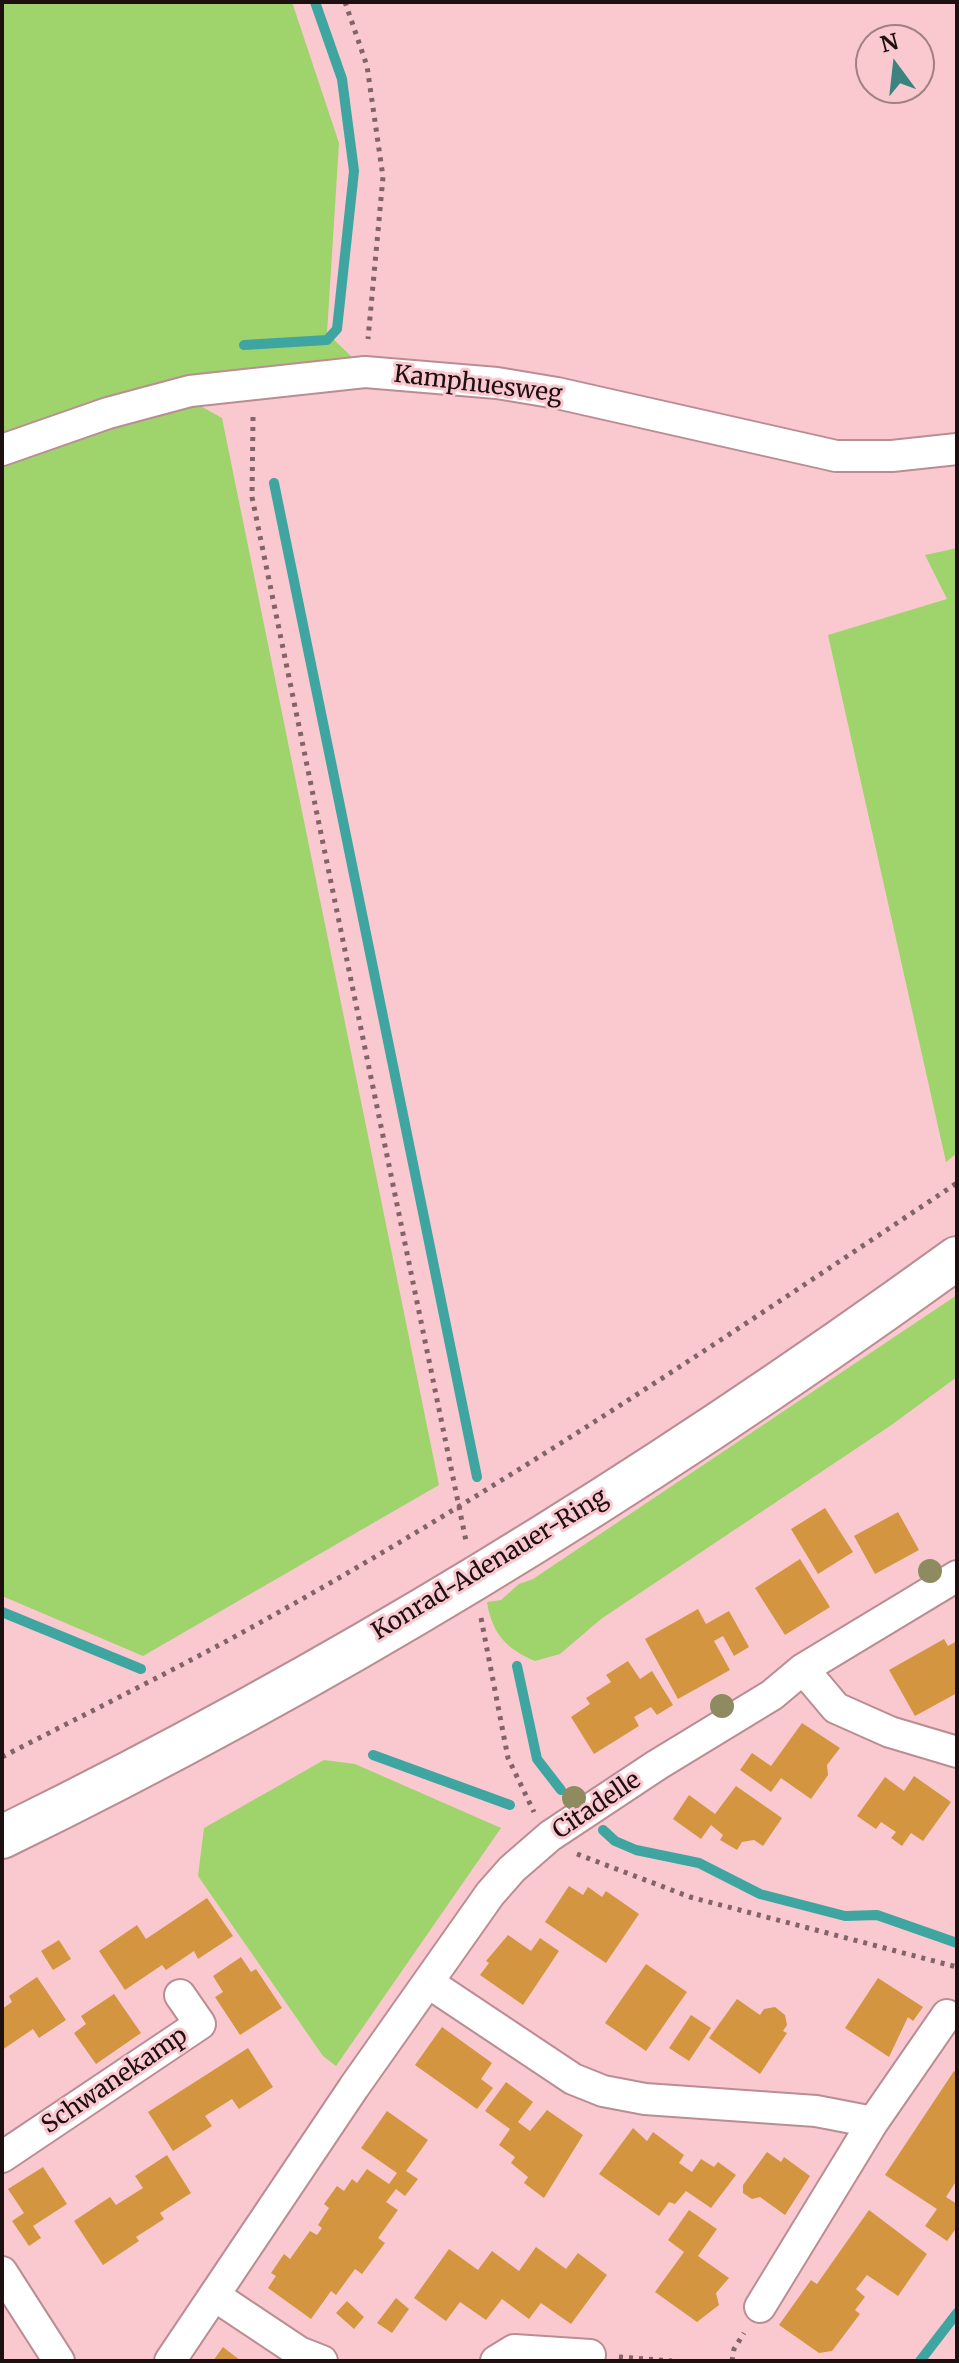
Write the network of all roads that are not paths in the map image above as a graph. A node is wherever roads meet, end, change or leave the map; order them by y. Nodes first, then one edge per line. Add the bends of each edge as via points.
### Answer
1 (957, 449) edge
2 (2, 450) edge
3 (957, 1258) edge
4 (957, 1576) edge
5 (803, 1669) junction
6 (957, 1752) edge
7 (2, 1837) edge
8 (429, 1983) junction
9 (180, 1995) dead end
10 (947, 2015) dead end
11 (873, 2122) junction
12 (2, 2157) edge
13 (2, 2272) edge
14 (215, 2296) junction
15 (760, 2307) dead end
16 (590, 2355) road end
17 (59, 2361) edge
18 (170, 2361) edge
19 (322, 2361) edge
20 (496, 2361) edge

1 - 2 street, Kamphuesweg via 836,456 557,393 365,372 190,391
3 - 7 main road, Konrad-Adenauer-Ring via 776,1385 493,1565 205,1732
4 - 5 street, Citadelle
5 - 6 street via 836,1708 890,1732
5 - 8 street, Citadelle via 772,1695 550,1836 490,1894
8 - 11 street via 573,2079 603,2091 645,2099 816,2111
8 - 14 street, Citadelle
9 - 12 street, Schwanekamp via 200,2024
10 - 11 street
11 - 15 street
13 - 17 street
14 - 18 street, Citadelle
14 - 19 street via 299,2352
16 - 20 street via 514,2350

